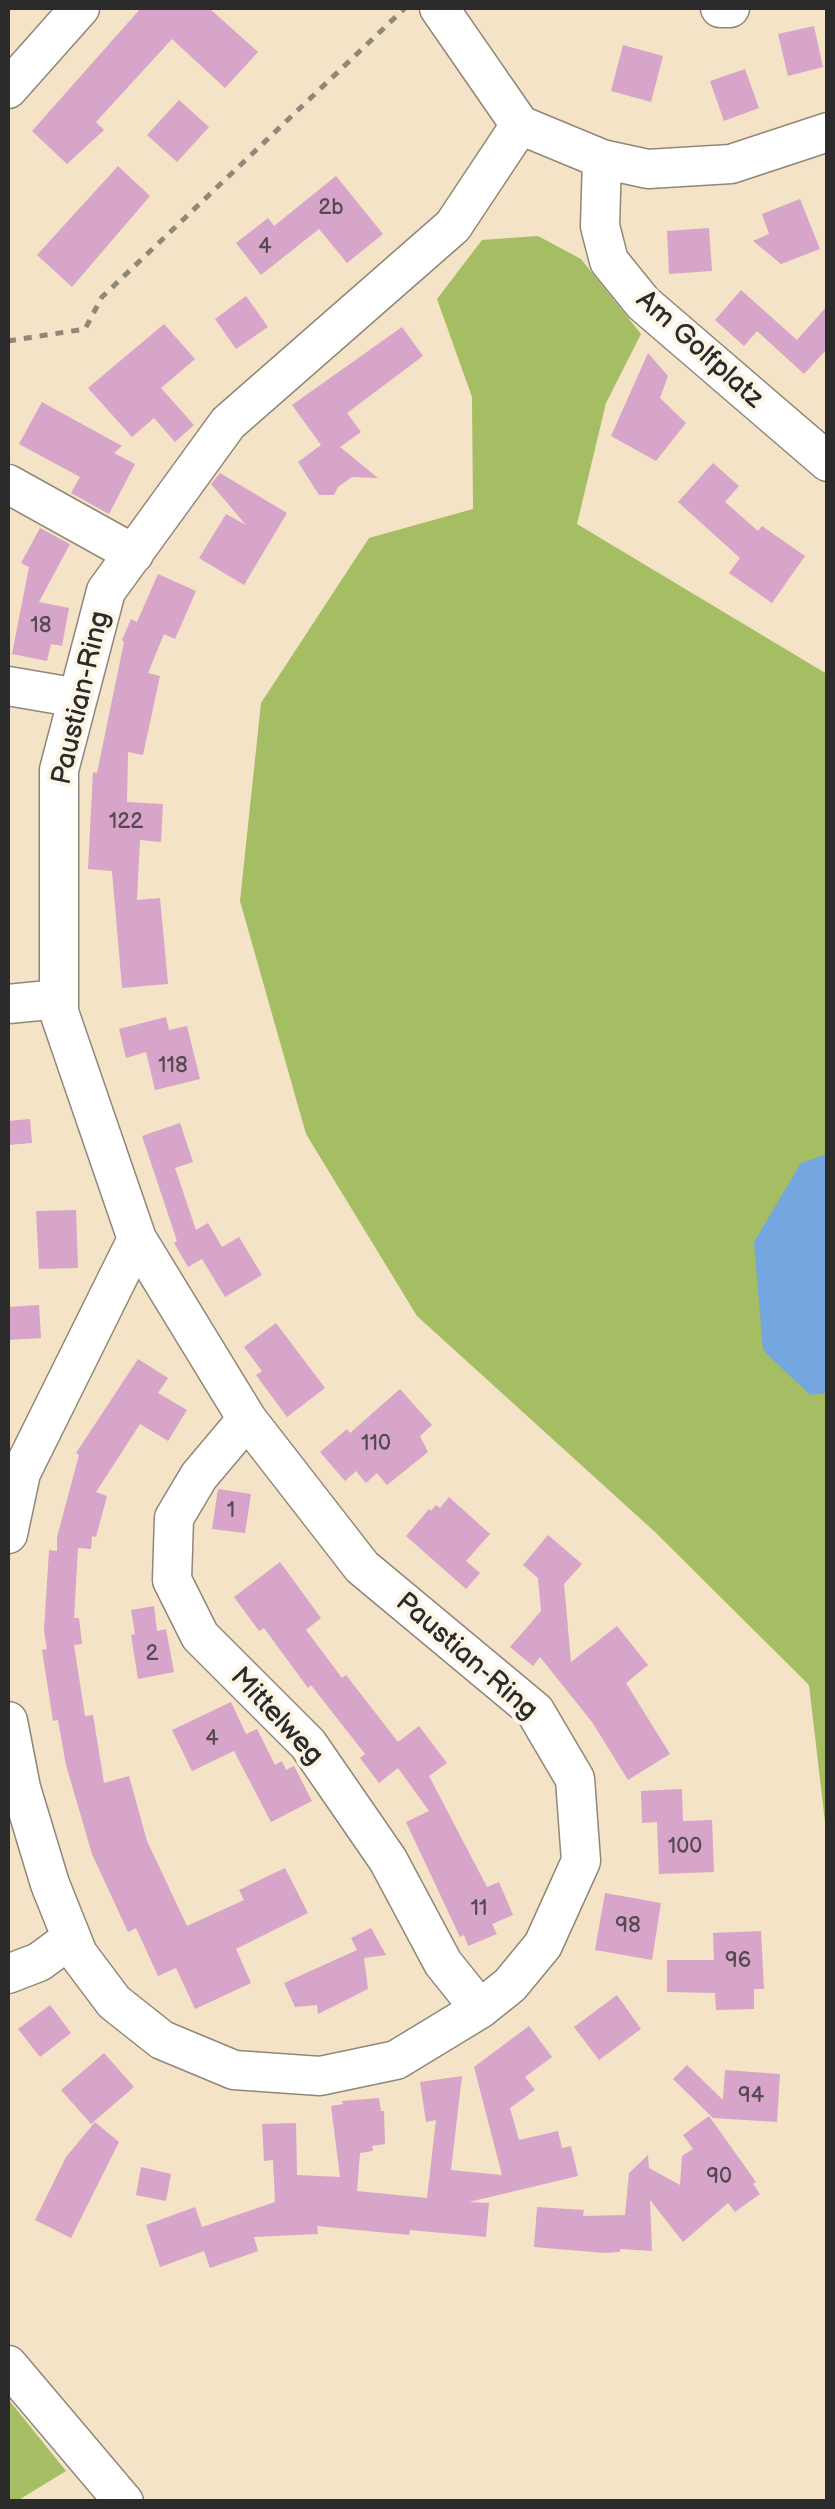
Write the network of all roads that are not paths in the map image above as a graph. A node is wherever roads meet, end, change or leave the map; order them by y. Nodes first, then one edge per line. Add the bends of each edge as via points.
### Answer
1 (80, 8) edge
2 (439, 8) edge
3 (720, 8) edge
4 (730, 8) edge
5 (8, 89) edge
6 (520, 126) junction
7 (828, 132) edge
8 (602, 159) junction
9 (828, 462) edge
10 (8, 484) edge
11 (134, 554) junction
12 (8, 686) edge
13 (78, 698) junction
14 (59, 999) junction
15 (8, 1004) edge
16 (137, 1239) junction
17 (247, 1419) junction
18 (8, 1534) edge
19 (8, 1721) edge
20 (70, 1940) junction
21 (8, 1974) edge
22 (480, 2009) junction
23 (8, 2365) edge
24 (124, 2502) edge

1 - 5 street
2 - 6 street
3 - 4 street
6 - 8 street
6 - 11 street, Paustian-Ring via 454,226 228,423
7 - 8 street via 731,164 648,170
8 - 9 street, Am Golfplatz via 600,226 609,261 642,303
10 - 11 street
11 - 13 street, Paustian-Ring via 106,592
12 - 13 street
13 - 14 street, Paustian-Ring via 59,770
14 - 15 street
14 - 16 street, Paustian-Ring
16 - 17 street, Paustian-Ring
16 - 18 street via 21,1473
17 - 22 street, Mittelweg via 174,1518 172,1580 200,1636 308,1744 388,1860 443,1963
17 - 22 street, Paustian-Ring via 362,1568 535,1711 575,1779 581,1861 544,1945
19 - 20 street, Paustian-Ring via 20,1788
20 - 21 street
20 - 22 street, Paustian-Ring via 114,2002 139,2022 162,2040 234,2070 320,2076 396,2060
23 - 24 street

